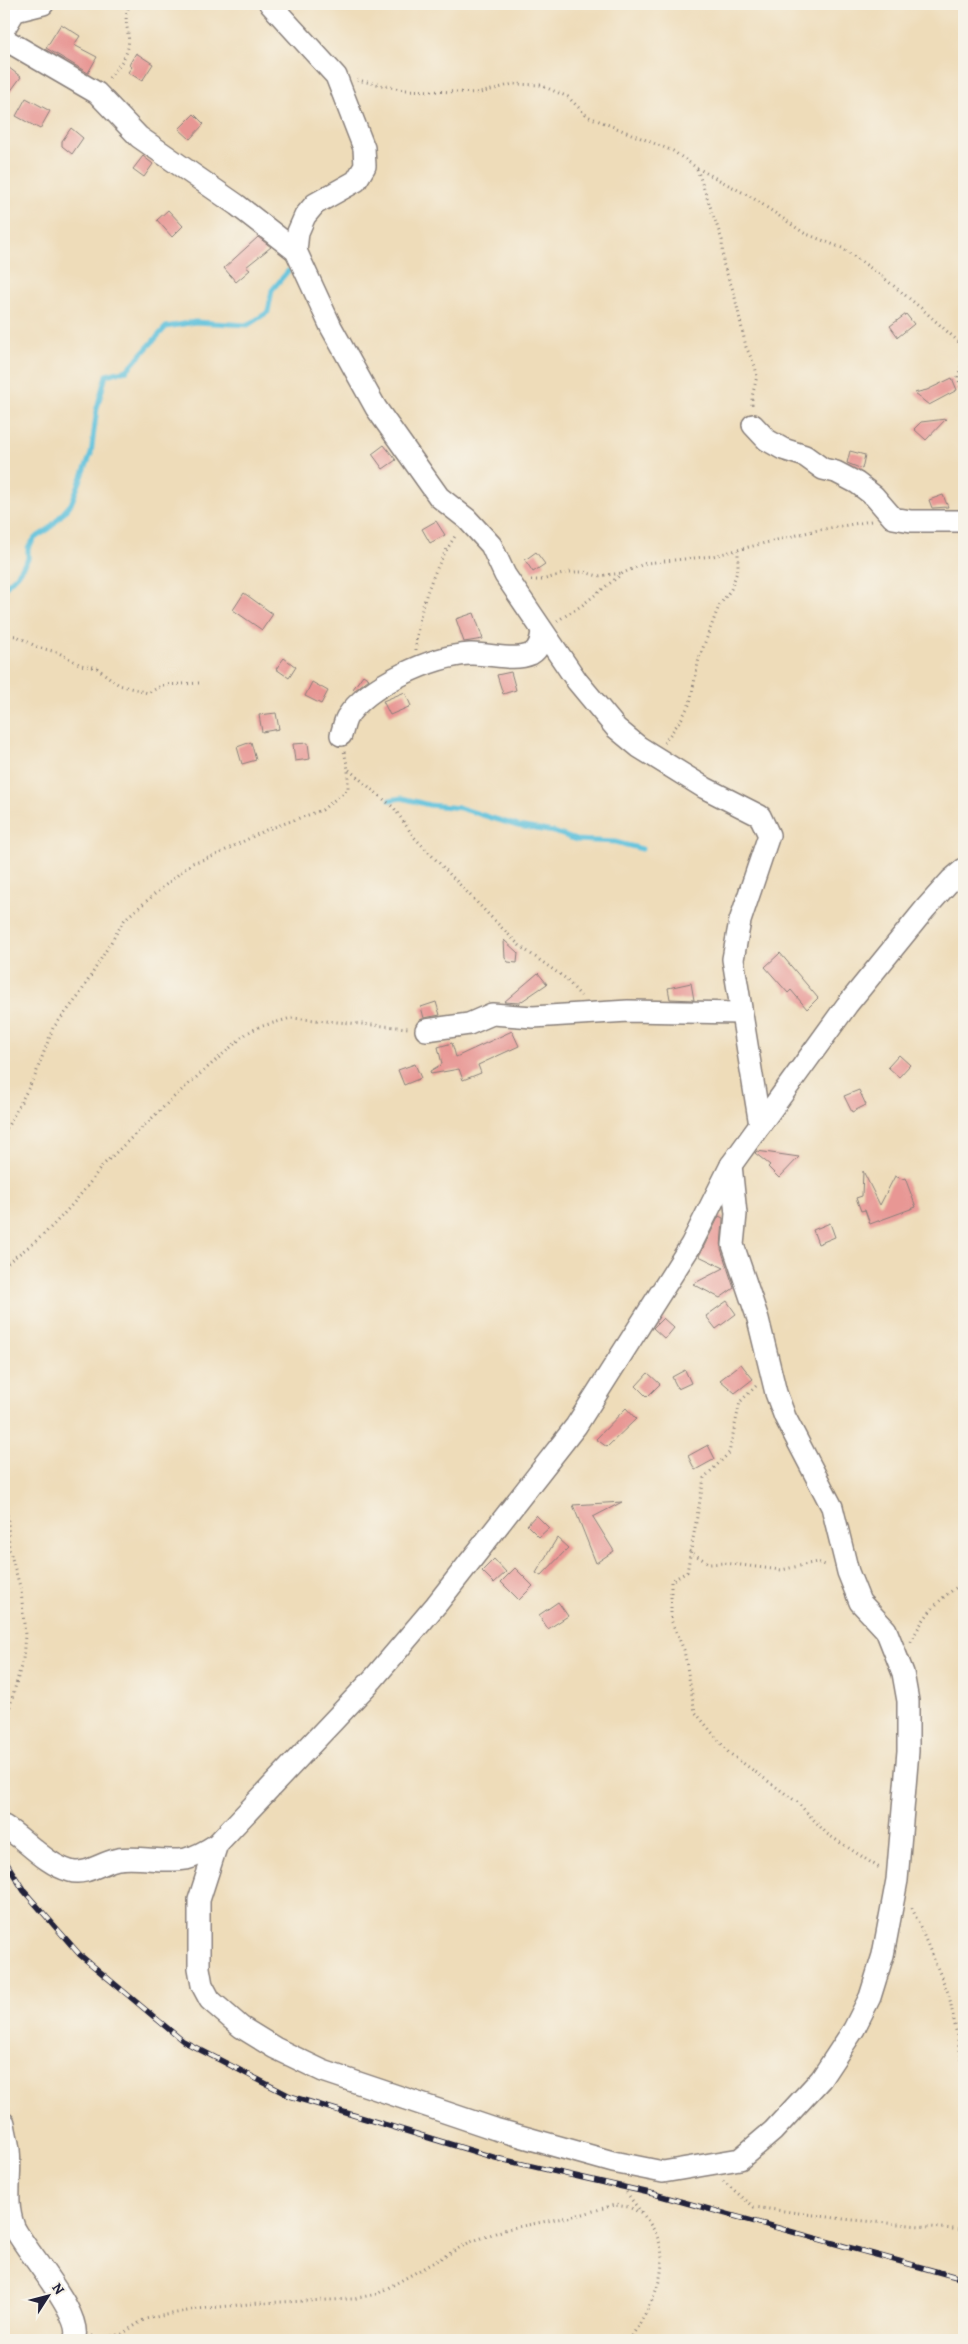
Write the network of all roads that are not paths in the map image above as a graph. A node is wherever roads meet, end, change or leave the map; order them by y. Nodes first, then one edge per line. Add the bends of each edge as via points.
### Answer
1 (44, 4) edge
2 (270, 4) edge
3 (17, 7) edge
4 (4, 29) edge
5 (4, 38) edge
6 (296, 251) junction
7 (753, 425) road end
8 (964, 521) edge
9 (542, 630) junction
10 (341, 735) road end
11 (964, 869) edge
12 (740, 1013) junction
13 (426, 1030) road end
14 (760, 1125) junction
15 (731, 1165) junction
16 (4, 1826) edge
17 (217, 1844) junction
18 (4, 2123) edge
19 (74, 2340) edge

1 - 3 street
2 - 6 street via 336,76 364,148 365,166 356,181 315,204 305,216 298,232
3 - 4 street
5 - 6 street via 97,93 139,138 237,204
6 - 9 street via 331,327 376,408 439,496 491,545 510,582
7 - 8 street via 767,440 783,449 805,456 822,469 857,483 874,496 893,518 912,522
9 - 10 street via 540,644 531,654 502,658 472,654 447,657 416,668 359,703 347,718
9 - 12 street via 577,681 616,728 639,747 705,788 760,816 769,835 740,921 733,959
11 - 14 street via 925,909 847,1005
12 - 13 street via 596,1012 533,1017 492,1014 469,1024
12 - 14 street
14 - 15 street
15 - 17 street via 691,1245 576,1426 436,1605 373,1679
15 - 17 street via 736,1214 733,1245 758,1319 785,1417 832,1507 848,1572 860,1602 886,1630 902,1673 908,1701 908,1751 897,1880 883,1954 870,1997 854,2029 821,2079 779,2125 740,2159 663,2172 612,2162 495,2129 323,2071 274,2048 241,2027 210,2000 202,1985 198,1968 199,1900
16 - 17 street via 70,1872 131,1858 188,1858
18 - 19 street via 10,2150 8,2197 14,2226 58,2291 72,2318

